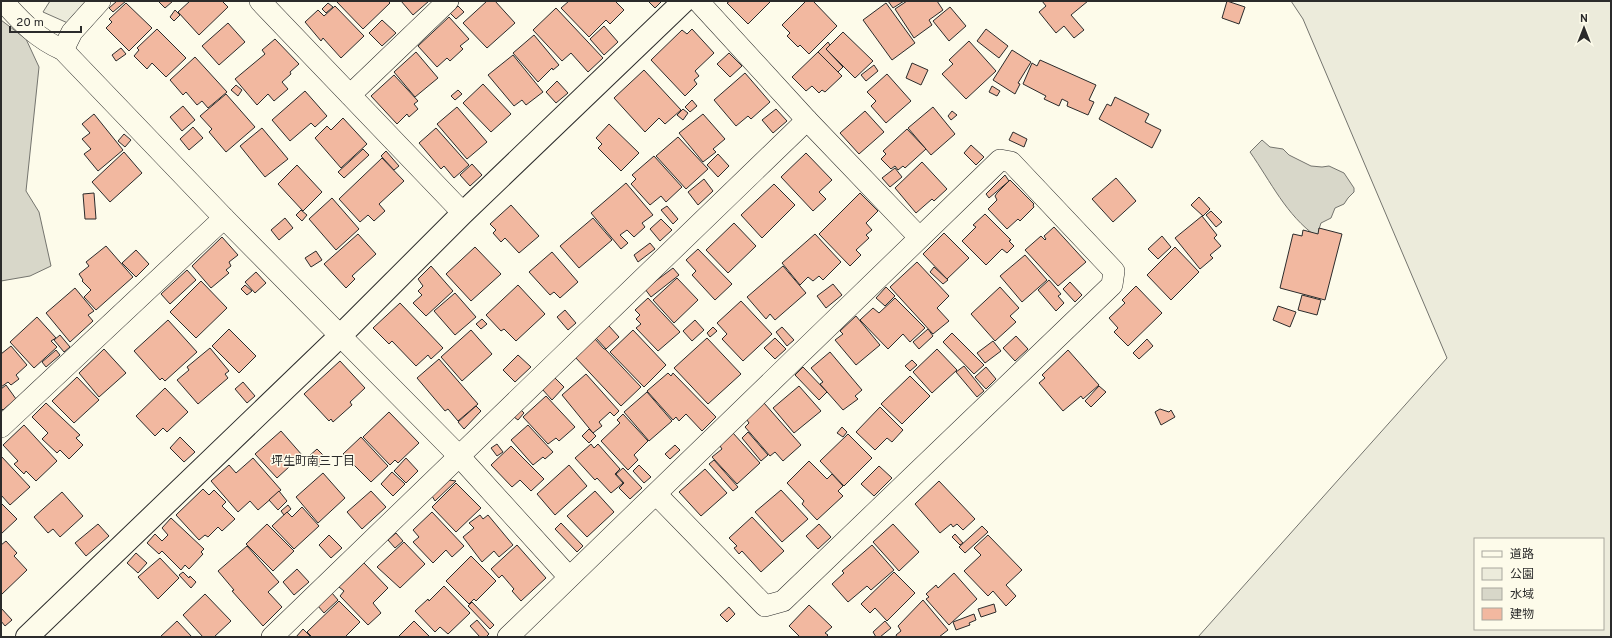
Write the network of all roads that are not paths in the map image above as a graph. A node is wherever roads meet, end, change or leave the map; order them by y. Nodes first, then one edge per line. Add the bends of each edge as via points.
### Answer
1 (4, 1) edge
2 (100, 1) edge
3 (260, 1) edge
4 (448, 1) edge
5 (684, 1) edge
6 (698, 1) edge
7 (64, 50) junction
8 (350, 95) junction
9 (807, 120) junction
10 (463, 213) junction
11 (224, 218) junction
12 (919, 237) junction
13 (340, 336) junction
14 (1, 427) edge
15 (459, 456) junction
16 (656, 494) junction
17 (569, 577) junction
18 (27, 637) edge
19 (272, 637) edge
20 (508, 637) edge

1 - 7 street via 22,23 49,44
2 - 7 street via 72,32
3 - 8 street
4 - 8 street
5 - 10 street
6 - 9 street
7 - 11 street
8 - 10 street
9 - 12 street
9 - 15 street
10 - 13 street
11 - 13 street
11 - 14 street
12 - 16 street
12 - 16 street via 1000,160 1011,162 1114,271 1112,285 783,601 765,606
13 - 15 street
13 - 18 street
15 - 17 street
15 - 19 street
16 - 17 street
17 - 20 street

